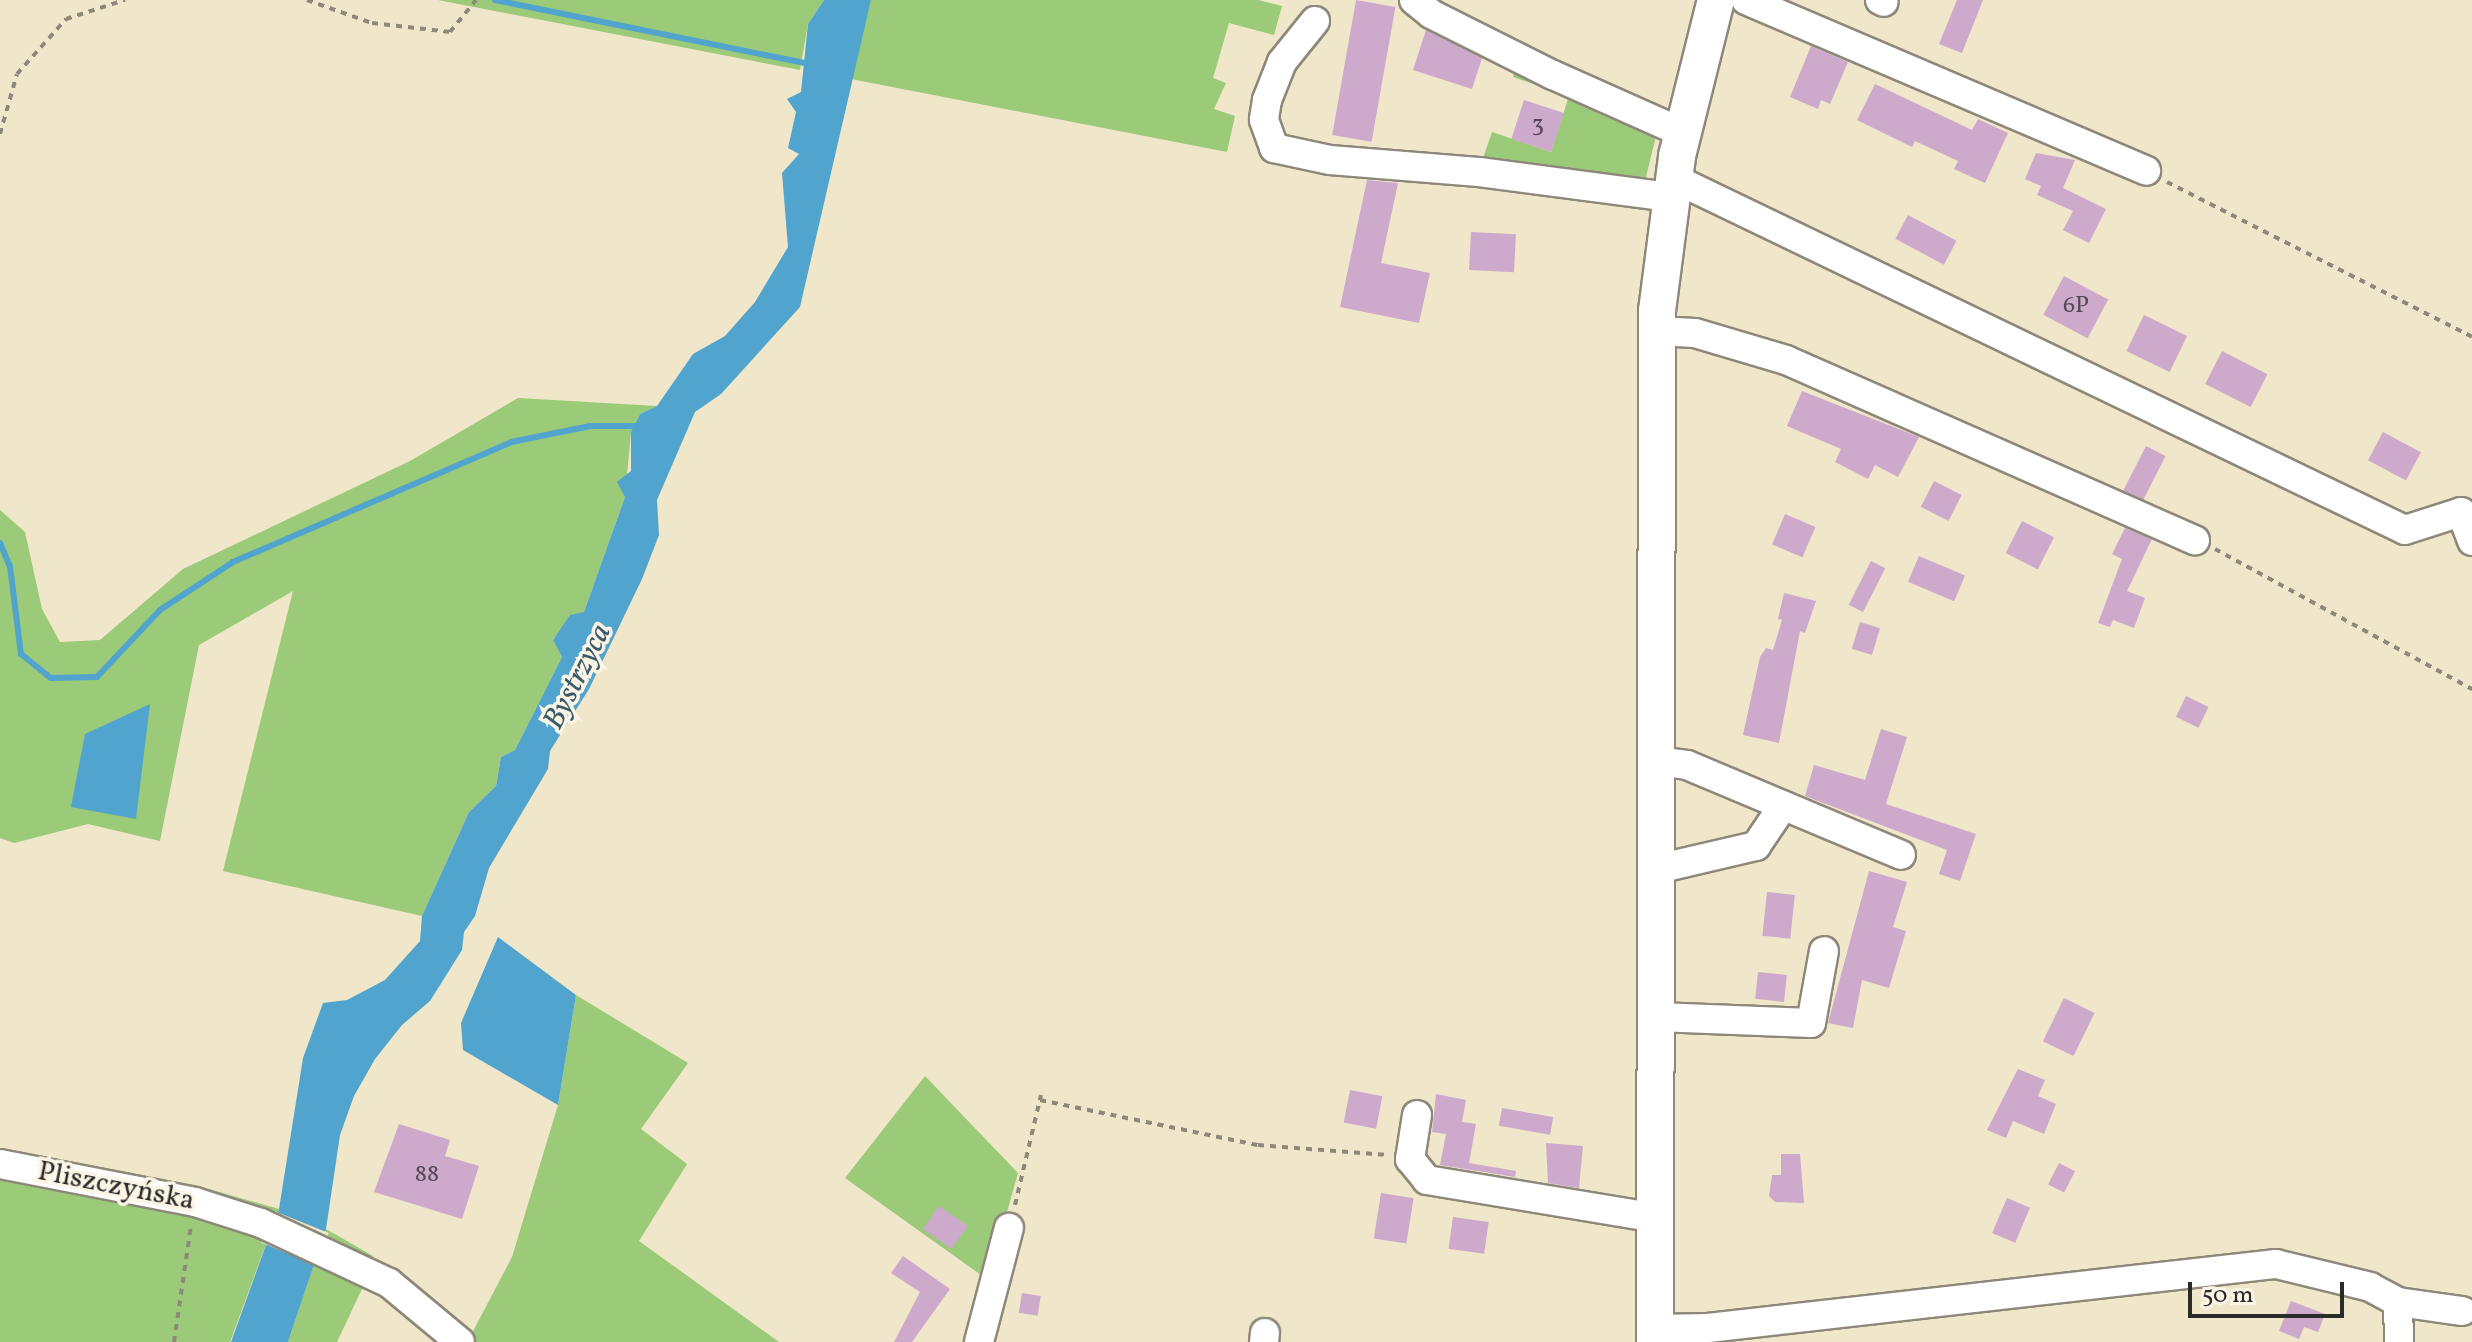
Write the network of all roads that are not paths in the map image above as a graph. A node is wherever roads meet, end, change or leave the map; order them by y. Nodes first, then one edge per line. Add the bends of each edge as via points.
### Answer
1 (1414, 0) edge
2 (1716, 0) edge
3 (1746, 0) edge
4 (1315, 21) dead end
5 (1681, 132) junction
6 (2146, 171) road end
7 (1671, 188) junction
8 (1657, 331) junction
9 (2195, 540) road end
10 (2472, 541) edge
11 (1656, 761) junction
12 (1781, 809) junction
13 (1901, 855) dead end
14 (1657, 869) junction
15 (1824, 951) dead end
16 (1657, 1017) junction
17 (1417, 1115) dead end
18 (0, 1164) edge
19 (1656, 1218) junction
20 (1009, 1228) road end
21 (2398, 1302) junction
22 (2462, 1311) dead end
23 (1655, 1336) edge
24 (460, 1342) edge
25 (979, 1342) edge
26 (2399, 1342) edge

1 - 5 street via 1431,14 1553,75
2 - 5 main road
3 - 6 street
4 - 7 street via 1282,62 1267,100 1264,120 1274,148 1330,160
5 - 7 main road
7 - 8 main road
7 - 10 street via 2405,530 2461,512
8 - 9 street via 1695,333 1786,360
8 - 11 main road
11 - 12 street via 1687,765
11 - 14 main road
12 - 13 street
12 - 14 street via 1756,846
14 - 16 main road
15 - 16 street via 1811,1023
16 - 19 main road
17 - 19 street via 1410,1159 1427,1180
18 - 24 street, Pliszczyńska via 232,1213 338,1256 400,1290
19 - 23 main road
20 - 25 street
21 - 22 street
21 - 23 street via 2370,1287 2276,1264
21 - 26 street

